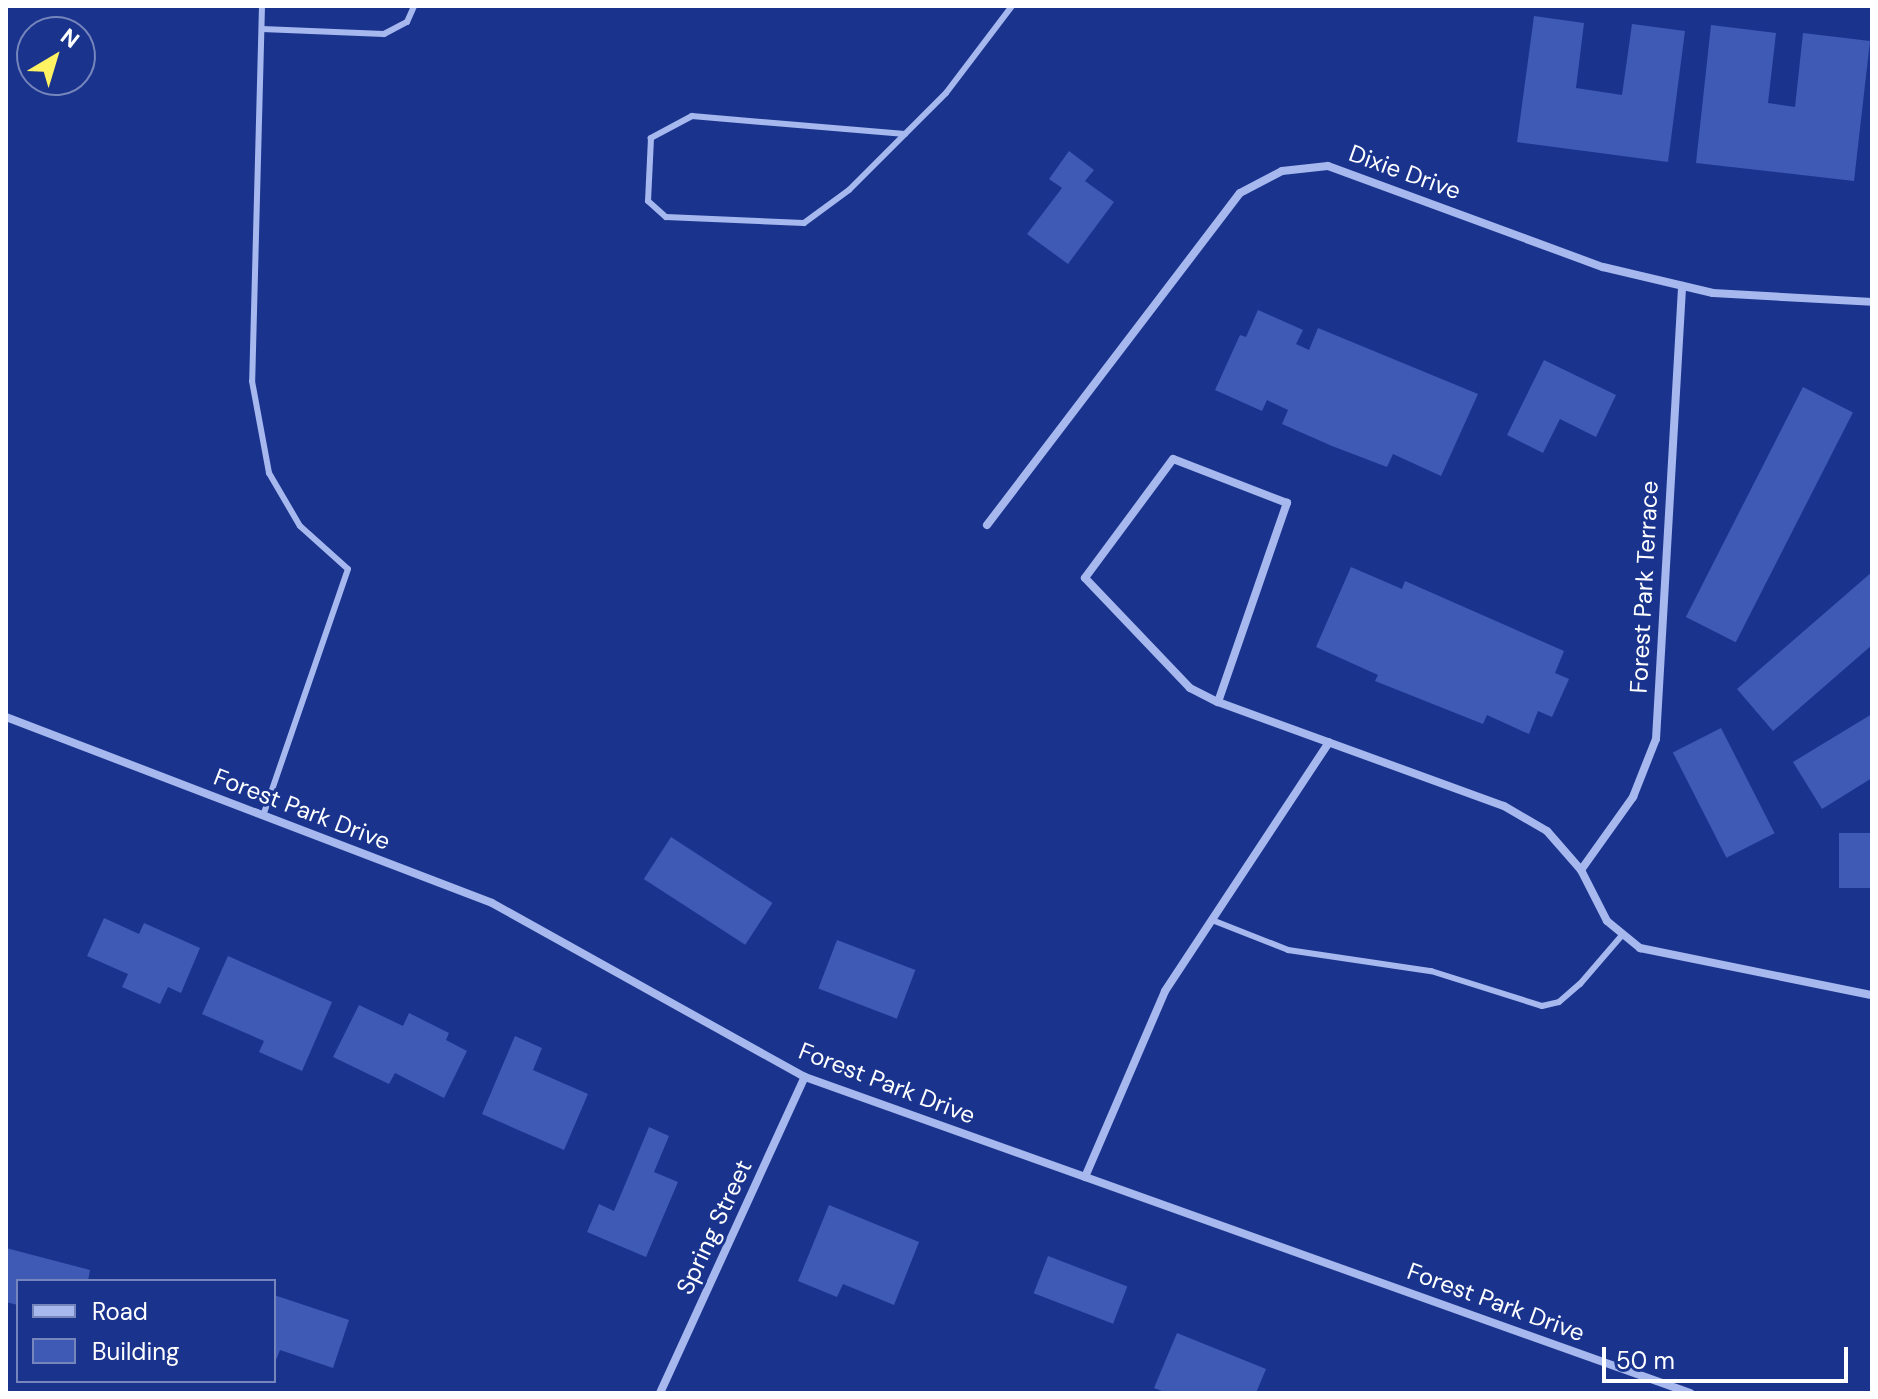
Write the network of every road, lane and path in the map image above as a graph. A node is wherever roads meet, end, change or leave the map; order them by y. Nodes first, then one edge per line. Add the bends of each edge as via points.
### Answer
1 (262, 6) edge
2 (414, 6) edge
3 (1012, 6) edge
4 (262, 29) junction
5 (905, 134) junction
6 (1682, 286) junction
7 (1872, 302) edge
8 (987, 525) dead end
9 (1218, 702) junction
10 (6, 717) edge
11 (1329, 742) junction
12 (263, 816) junction
13 (1581, 870) junction
14 (1212, 920) junction
15 (1623, 934) junction
16 (1872, 995) edge
17 (805, 1077) junction
18 (1085, 1177) junction
19 (660, 1393) edge
20 (1690, 1393) edge

1 - 4 lane
2 - 4 lane via 407,22 384,34
3 - 5 lane via 946,93
4 - 12 lane via 252,381 269,473 300,526 348,569
5 - 5 lane via 849,190 804,223 666,217 648,201 651,138 692,116
6 - 7 street, Dixie Drive via 1713,293
6 - 8 street, Dixie Drive via 1603,267 1328,166 1282,171 1240,193
6 - 13 street, Forest Park Terrace via 1656,739 1633,797
9 - 9 street via 1190,688 1085,578 1173,459 1287,503
9 - 11 street
10 - 12 street, Forest Park Drive
11 - 13 street via 1504,806 1547,831
11 - 14 street
12 - 17 street, Forest Park Drive via 492,903
13 - 15 street via 1607,921
14 - 15 lane via 1288,950 1431,971 1542,1006 1559,1002 1580,984
14 - 18 street via 1165,991
15 - 16 street via 1640,948
17 - 18 street, Forest Park Drive
17 - 19 street, Spring Street
18 - 20 street, Forest Park Drive

